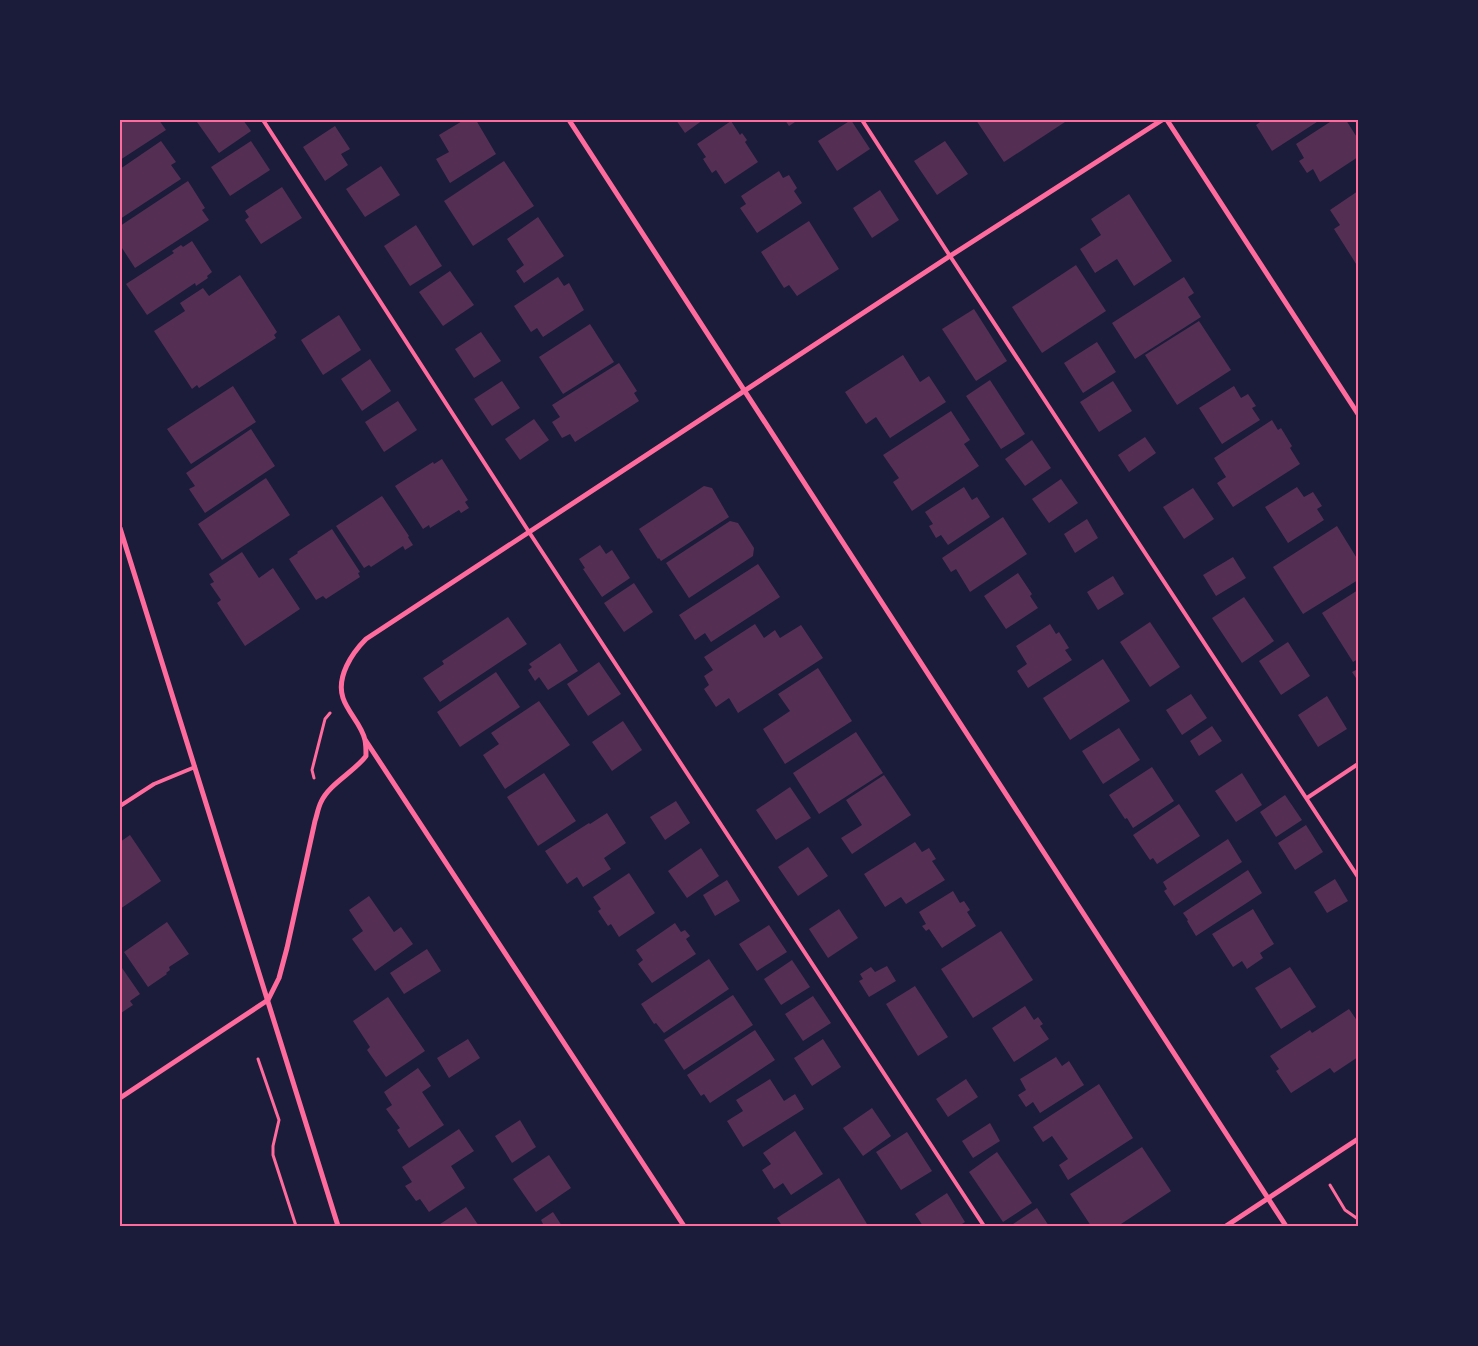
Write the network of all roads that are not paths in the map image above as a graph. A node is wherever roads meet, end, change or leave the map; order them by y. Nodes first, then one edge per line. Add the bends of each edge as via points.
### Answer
1 (263, 120) edge
2 (569, 120) edge
3 (862, 120) edge
4 (1162, 120) edge
5 (1167, 120) edge
6 (950, 256) junction
7 (744, 391) junction
8 (1358, 414) edge
9 (120, 528) edge
10 (529, 532) junction
11 (365, 739) junction
12 (1358, 764) edge
13 (195, 767) junction
14 (1307, 798) junction
15 (120, 806) edge
16 (1358, 876) edge
17 (268, 1000) junction
18 (120, 1098) edge
19 (1358, 1139) edge
20 (1268, 1198) junction
21 (338, 1226) edge
22 (684, 1226) edge
23 (984, 1226) edge
24 (1226, 1226) edge
25 (1286, 1226) edge

1 - 10 lane
2 - 7 street
3 - 6 lane
4 - 6 street
5 - 8 street
6 - 7 street
6 - 14 lane
7 - 10 street
7 - 20 street
9 - 13 street
10 - 11 street via 366,639 354,652 346,667 343,697
10 - 23 lane
11 - 17 street via 366,756 321,801 287,948 279,978
11 - 22 street
12 - 14 lane
13 - 15 lane via 154,784
13 - 17 street
14 - 16 lane
17 - 18 street
17 - 21 street
19 - 20 street
20 - 24 street
20 - 25 street

